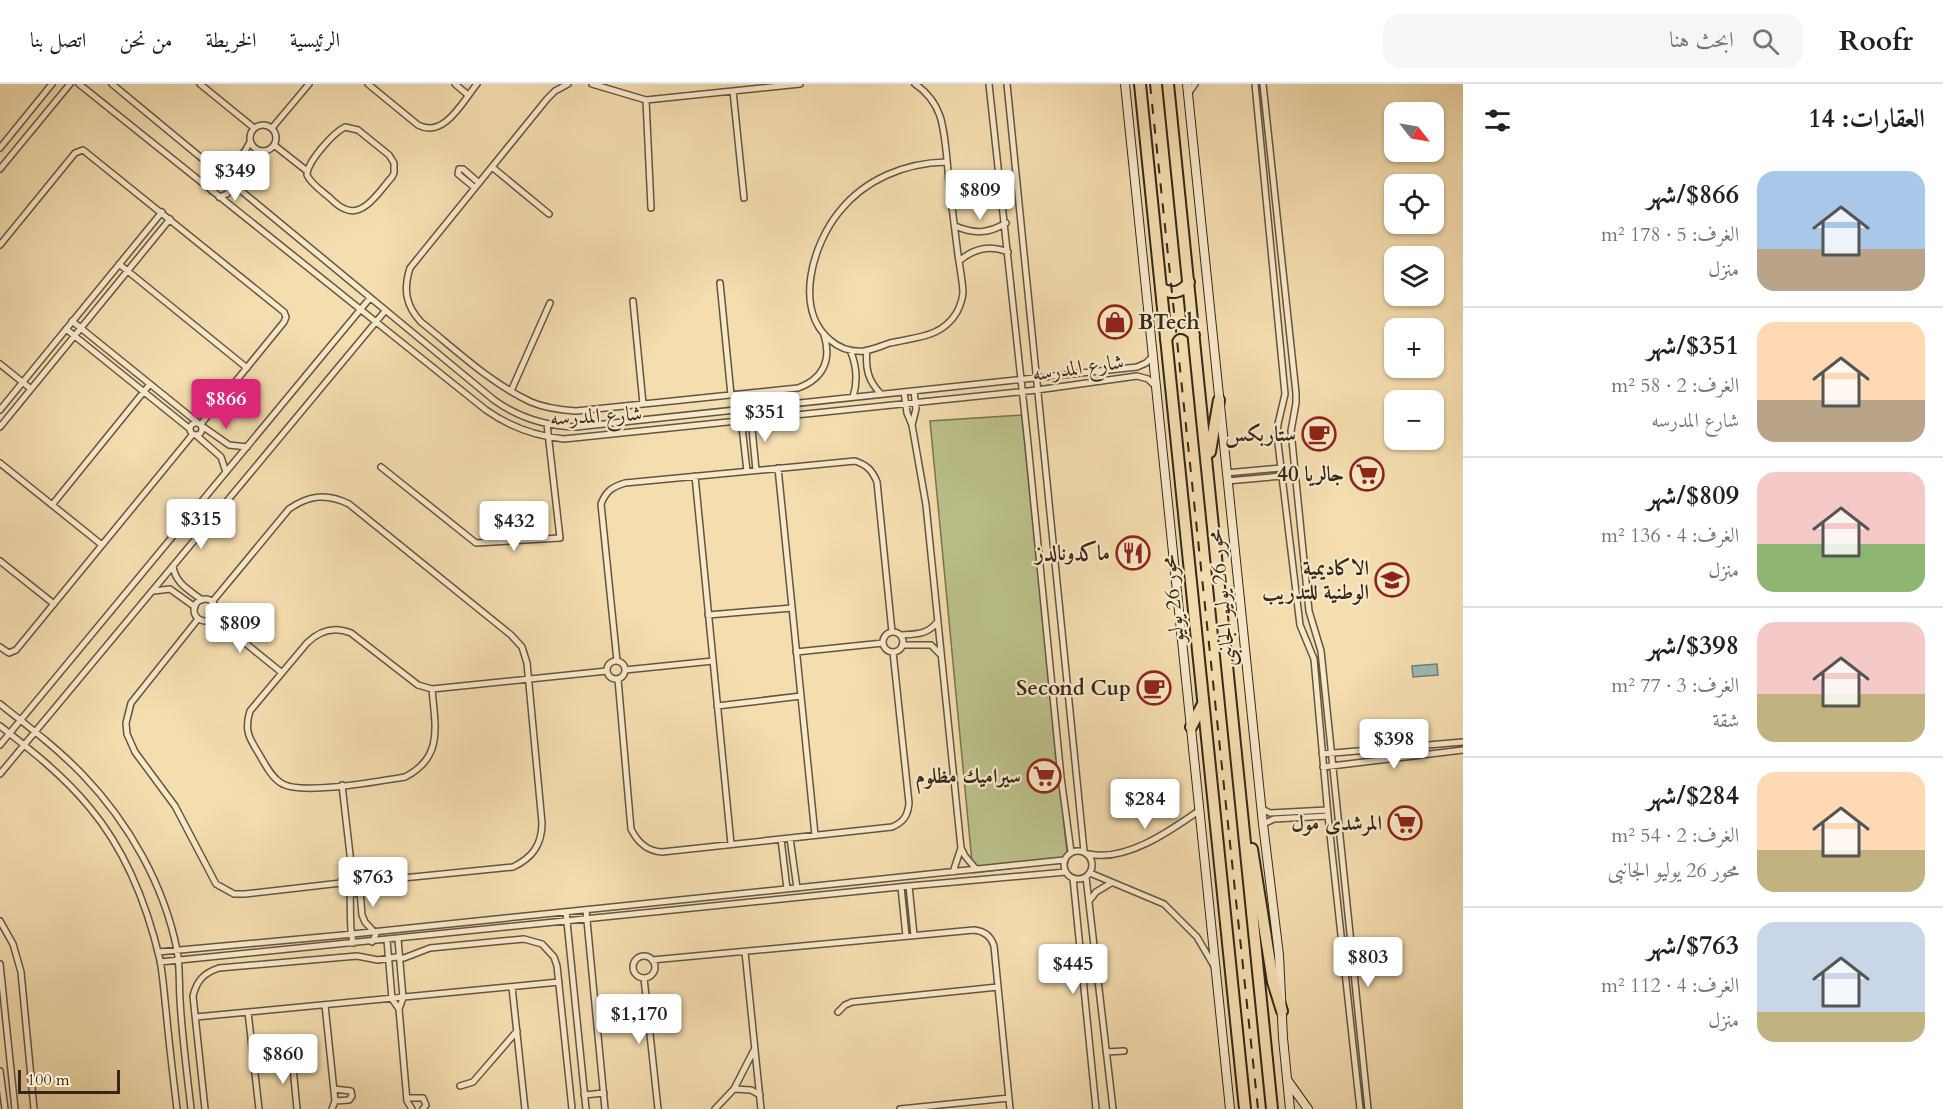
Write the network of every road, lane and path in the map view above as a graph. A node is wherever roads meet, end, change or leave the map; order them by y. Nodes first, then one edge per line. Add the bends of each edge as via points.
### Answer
1 (52, 84) edge
2 (70, 84) edge
3 (79, 84) edge
4 (112, 84) edge
5 (200, 84) edge
6 (309, 84) edge
7 (368, 84) edge
8 (455, 84) edge
9 (477, 84) edge
10 (568, 84) edge
11 (592, 84) edge
12 (800, 84) edge
13 (915, 84) edge
14 (989, 84) edge
15 (1007, 84) edge
16 (1125, 84) edge
17 (1140, 84) edge
18 (1168, 84) edge
19 (1187, 84) edge
20 (1196, 84) edge
21 (1255, 84) edge
22 (1263, 84) edge
23 (733, 91) junction
24 (1188, 93) junction
25 (468, 95) junction
26 (646, 100) junction
27 (254, 128) junction
28 (272, 128) junction
29 (250, 142) junction
30 (274, 145) junction
31 (0, 148) edge
32 (262, 151) junction
33 (946, 162) junction
34 (403, 167) dead end
35 (492, 167) junction
36 (394, 168) junction
37 (0, 169) edge
38 (307, 171) junction
39 (223, 176) junction
40 (232, 184) junction
41 (212, 191) junction
42 (219, 197) junction
43 (744, 198) dead end
44 (651, 208) dead end
45 (162, 212) junction
46 (549, 214) dead end
47 (170, 219) junction
48 (1006, 223) junction
49 (955, 226) junction
50 (0, 244) edge
51 (1008, 252) junction
52 (959, 261) junction
53 (119, 264) junction
54 (128, 270) junction
55 (1189, 282) junction
56 (720, 284) dead end
57 (1161, 288) junction
58 (370, 298) junction
59 (633, 301) dead end
60 (550, 303) dead end
61 (360, 310) junction
62 (386, 310) junction
63 (72, 321) junction
64 (375, 322) junction
65 (81, 328) junction
66 (66, 329) junction
67 (824, 335) junction
68 (1194, 335) junction
69 (74, 336) junction
70 (1166, 340) junction
71 (850, 350) junction
72 (867, 350) junction
73 (1291, 350) junction
74 (1281, 351) junction
75 (1153, 356) junction
76 (0, 364) edge
77 (247, 368) junction
78 (457, 370) junction
79 (1036, 378) junction
80 (449, 379) junction
81 (1021, 380) junction
82 (23, 382) junction
83 (150, 384) junction
84 (1156, 387) junction
85 (31, 389) junction
86 (1037, 390) junction
87 (511, 391) junction
88 (914, 391) junction
89 (144, 392) junction
90 (904, 392) junction
91 (1022, 392) junction
92 (880, 394) junction
93 (731, 395) junction
94 (853, 397) junction
95 (1219, 400) junction
96 (916, 402) junction
97 (643, 404) junction
98 (906, 404) junction
99 (750, 408) junction
100 (740, 409) junction
101 (0, 410) edge
102 (751, 419) junction
103 (741, 420) junction
104 (200, 424) junction
105 (547, 424) junction
106 (912, 425) junction
107 (0, 427) edge
108 (193, 433) junction
109 (549, 437) junction
110 (225, 443) junction
111 (247, 447) junction
112 (218, 452) junction
113 (0, 463) edge
114 (381, 467) dead end
115 (1208, 467) junction
116 (778, 468) junction
117 (1281, 468) junction
118 (756, 470) junction
119 (747, 471) junction
120 (226, 472) junction
121 (694, 476) junction
122 (1282, 476) junction
123 (1226, 477) junction
124 (52, 505) junction
125 (194, 510) junction
126 (210, 522) junction
127 (1301, 532) junction
128 (1290, 534) junction
129 (102, 545) junction
130 (0, 561) edge
131 (173, 566) junction
132 (181, 584) junction
133 (152, 591) junction
134 (175, 592) junction
135 (202, 600) junction
136 (212, 602) junction
137 (54, 604) junction
138 (195, 607) junction
139 (792, 609) junction
140 (708, 615) junction
141 (213, 617) junction
142 (198, 619) junction
143 (938, 621) junction
144 (892, 632) junction
145 (923, 634) junction
146 (900, 635) junction
147 (883, 643) junction
148 (924, 644) junction
149 (902, 645) junction
150 (0, 647) edge
151 (796, 652) junction
152 (893, 652) junction
153 (941, 655) junction
154 (617, 661) junction
155 (713, 661) junction
156 (625, 670) junction
157 (607, 671) junction
158 (281, 672) junction
159 (528, 678) junction
160 (618, 679) junction
161 (432, 689) junction
162 (801, 696) junction
163 (0, 704) edge
164 (1203, 704) junction
165 (717, 706) junction
166 (20, 720) junction
167 (0, 726) edge
168 (1191, 727) junction
169 (36, 732) junction
170 (9, 733) junction
171 (1463, 742) edge
172 (0, 744) edge
173 (1443, 744) junction
174 (24, 746) junction
175 (1463, 750) edge
176 (1356, 751) junction
177 (1445, 752) junction
178 (1332, 753) junction
179 (1322, 754) junction
180 (1358, 763) junction
181 (1333, 766) junction
182 (1323, 767) junction
183 (0, 774) edge
184 (342, 785) junction
185 (1262, 809) junction
186 (1200, 810) junction
187 (1328, 813) junction
188 (1263, 825) junction
189 (1244, 832) junction
190 (814, 835) junction
191 (790, 838) junction
192 (781, 839) junction
193 (731, 844) junction
194 (961, 848) junction
195 (1071, 852) junction
196 (1086, 853) junction
197 (1064, 860) junction
198 (1039, 863) junction
199 (976, 869) junction
200 (352, 872) junction
201 (953, 872) junction
202 (1066, 872) junction
203 (1345, 872) junction
204 (1334, 873) junction
205 (1040, 874) junction
206 (1088, 875) junction
207 (1073, 878) junction
208 (363, 882) junction
209 (342, 883) junction
210 (1111, 883) junction
211 (833, 884) junction
212 (909, 886) junction
213 (901, 887) junction
214 (797, 888) junction
215 (787, 889) junction
216 (360, 891) junction
217 (759, 892) junction
218 (350, 893) junction
219 (835, 894) junction
220 (1089, 901) junction
221 (761, 902) junction
222 (586, 910) junction
223 (566, 912) junction
224 (362, 915) junction
225 (352, 916) junction
226 (587, 920) junction
227 (0, 921) edge
228 (567, 922) junction
229 (374, 931) junction
230 (350, 934) junction
231 (914, 935) junction
232 (906, 936) junction
233 (398, 939) junction
234 (387, 940) junction
235 (372, 942) junction
236 (354, 943) junction
237 (177, 950) junction
238 (158, 952) junction
239 (745, 952) junction
240 (399, 957) junction
241 (389, 958) junction
242 (178, 960) junction
243 (652, 960) junction
244 (160, 962) junction
245 (0, 964) edge
246 (390, 970) junction
247 (400, 970) junction
248 (1216, 970) junction
249 (644, 978) junction
250 (559, 982) junction
251 (512, 987) junction
252 (998, 987) junction
253 (402, 998) junction
254 (392, 999) junction
255 (325, 1005) junction
256 (399, 1008) junction
257 (1282, 1011) junction
258 (248, 1012) junction
259 (838, 1012) dead end
260 (195, 1017) junction
261 (517, 1031) junction
262 (755, 1048) junction
263 (1124, 1051) dead end
264 (1106, 1052) junction
265 (292, 1057) dead end
266 (0, 1071) edge
267 (1287, 1080) junction
268 (460, 1086) dead end
269 (333, 1089) junction
270 (734, 1089) junction
271 (604, 1093) junction
272 (584, 1095) junction
273 (760, 1095) junction
274 (407, 1098) junction
275 (1009, 1098) junction
276 (334, 1101) junction
277 (1244, 1105) edge
278 (5, 1109) edge
279 (15, 1109) edge
280 (34, 1109) edge
281 (177, 1109) edge
282 (191, 1109) edge
283 (205, 1109) edge
284 (259, 1109) edge
285 (297, 1109) edge
286 (332, 1109) edge
287 (412, 1109) edge
288 (423, 1109) edge
289 (525, 1109) edge
290 (572, 1109) edge
291 (586, 1109) edge
292 (605, 1109) edge
293 (658, 1109) edge
294 (716, 1109) edge
295 (761, 1109) edge
296 (900, 1109) edge
297 (1010, 1109) edge
298 (1096, 1109) edge
299 (1113, 1109) edge
300 (1230, 1109) edge
301 (1272, 1109) edge
302 (1290, 1109) edge
303 (1308, 1109) edge
304 (1360, 1109) edge
305 (1368, 1109) edge

1 - 31 street
2 - 37 street
3 - 41 street, شارع المدرسه
4 - 39 street, شارع المدرسه
5 - 27 street
6 - 28 street
7 - 25 street via 428,129 443,125
8 - 25 street
9 - 25 street
10 - 35 street via 547,99
11 - 26 street
12 - 23 street
13 - 33 street via 931,98 941,118
14 - 48 street
15 - 79 street
16 - 75 main road, محور 26 يوليو الجانبى
17 - 57 highway, محور 26 يوليو
18 - 55 highway
19 - 24 main road, محور 26 يوليو الجانبى
20 - 24 street
21 - 74 street
22 - 73 street
23 - 26 street
23 - 43 street
24 - 95 main road, محور 26 يوليو الجانبى
26 - 44 street
27 - 28 street via 265,124
27 - 29 street
28 - 30 street via 276,134
29 - 32 street
29 - 39 street
30 - 32 street
30 - 38 street
32 - 40 street
33 - 49 street
33 - 67 street via 914,165 881,177 853,197 829,226 814,261 810,291 812,308
34 - 36 street
35 - 46 street
35 - 87 street via 410,268 406,292 413,314 421,322
36 - 38 street via 392,177 366,206 351,211 340,207 311,181
36 - 38 street via 389,155 350,127 338,132
39 - 40 street, شارع المدرسه
39 - 41 street via 214,183
40 - 42 street via 227,194
40 - 58 street, شارع المدرسه
41 - 42 street, شارع المدرسه
42 - 61 street, شارع المدرسه
45 - 47 street
45 - 50 street via 80,150
45 - 53 street
47 - 54 street
47 - 77 street via 284,312 285,320
48 - 49 street via 981,233
48 - 51 street
49 - 52 street
51 - 52 street via 983,248
51 - 81 street
52 - 72 street via 963,293 950,322 933,334
53 - 54 street
53 - 63 street
54 - 65 street
54 - 77 street
55 - 57 highway via 1178,292
55 - 68 highway
56 - 93 street
57 - 70 highway, محور 26 يوليو
58 - 61 street
58 - 62 street, شارع المدرسه
59 - 97 street
60 - 87 street
61 - 64 street, شارع المدرسه
61 - 111 street
62 - 64 street
62 - 78 street, شارع المدرسه
63 - 65 street
63 - 66 street
64 - 80 street, شارع المدرسه
64 - 126 street
65 - 69 street
65 - 83 street
66 - 69 street
66 - 82 street
67 - 71 street
67 - 93 street via 828,357 818,377 809,384
68 - 70 highway via 1178,327
68 - 115 highway
69 - 85 street
69 - 89 street
70 - 164 highway, محور 26 يوليو
71 - 72 street
71 - 94 street via 857,379
72 - 92 street via 869,379
73 - 74 street
73 - 127 street via 1297,399 1291,431
74 - 117 street via 1285,394 1277,429
75 - 79 street, شارع المدرسه via 1137,367
75 - 84 main road, محور 26 يوليو الجانبى
76 - 82 street
77 - 104 street
78 - 80 street
78 - 105 street, شارع المدرسه via 503,407
79 - 81 street, شارع المدرسه
79 - 86 street
80 - 109 street, شارع المدرسه via 497,418
81 - 88 street, شارع المدرسه
81 - 91 street
82 - 85 street
82 - 101 street
83 - 89 street
83 - 104 street
84 - 86 street, شارع المدرسه via 1137,376
84 - 168 main road, محور 26 يوليو الجانبى
85 - 107 street
86 - 91 street, شارع المدرسه
86 - 196 street
87 - 97 street via 554,409 576,411
88 - 90 street, شارع المدرسه
88 - 96 street
89 - 108 street
89 - 124 street
90 - 92 street, شارع المدرسه
90 - 98 street
91 - 96 street, شارع المدرسه
91 - 195 street
92 - 94 street, شارع المدرسه
93 - 97 street
94 - 99 street, شارع المدرسه
95 - 115 highway
95 - 123 main road, محور 26 يوليو الجانبى
96 - 98 street, شارع المدرسه
96 - 106 street
98 - 102 street, شارع المدرسه
98 - 106 street
99 - 100 street, شارع المدرسه
99 - 102 street
100 - 103 street
100 - 105 street, شارع المدرسه via 576,427
102 - 103 street, شارع المدرسه
102 - 118 street
103 - 109 street, شارع المدرسه via 564,439
103 - 119 street
104 - 108 street via 191,425
104 - 108 street via 202,432
104 - 110 street
105 - 109 street
106 - 143 street via 926,506
108 - 112 street
108 - 129 street
109 - 114 street via 560,538 476,543
110 - 111 street
110 - 112 street
111 - 120 street
112 - 120 street
113 - 124 street
115 - 189 highway
116 - 118 street
116 - 139 street
116 - 144 street via 855,461 873,472
117 - 122 street
117 - 123 street
118 - 119 street
119 - 121 street
120 - 125 street
121 - 140 street
121 - 154 street via 614,486 605,494 601,504
122 - 123 street
122 - 128 street
123 - 185 main road, محور 26 يوليو الجانبى
124 - 129 street
125 - 126 street
125 - 166 street
126 - 131 street
127 - 128 street
127 - 178 street via 1309,611 1321,646
128 - 179 street via 1300,625 1314,659
129 - 137 street
130 - 137 street
131 - 132 street
131 - 133 street
132 - 134 street
132 - 135 street
133 - 134 street via 164,588
133 - 169 street
134 - 138 street
135 - 136 street
135 - 138 street
136 - 141 street via 216,611
136 - 159 street via 289,509 313,497 338,498 511,635 522,647
137 - 150 street via 14,652
138 - 142 street
139 - 140 street
139 - 151 street
140 - 155 street
141 - 142 street via 206,621
141 - 158 street
142 - 209 street via 131,703 126,723 130,744 176,806 216,884 224,890 245,894
143 - 145 street
143 - 153 street
144 - 146 street
144 - 147 street via 886,634
145 - 146 street
145 - 148 street
146 - 149 street
147 - 151 street
147 - 152 street
148 - 149 street
148 - 153 street
149 - 152 street
151 - 162 street
152 - 190 street via 909,811 892,827
153 - 194 street
154 - 156 street
154 - 157 street
155 - 156 street
155 - 165 street
156 - 160 street
157 - 159 street
157 - 160 street via 610,678
158 - 161 street via 314,636 336,629 351,633 418,686
158 - 184 street via 250,711 249,738 280,783 296,789
159 - 161 street
159 - 208 street via 542,823 535,850 513,867
160 - 193 street via 631,829 635,837 654,851
161 - 184 street via 435,739 426,762 405,777
162 - 165 street
162 - 190 street
163 - 166 street
164 - 168 highway
164 - 277 highway, محور 26 يوليو
165 - 193 street
166 - 169 street
166 - 170 street
167 - 170 street
168 - 186 main road, محور 26 يوليو الجانبى
169 - 174 street
169 - 237 street via 83,774 125,827 157,886
170 - 172 street
170 - 174 street
171 - 173 street
173 - 176 street
173 - 177 street
174 - 183 street
174 - 238 street via 69,785 110,834 139,891
175 - 177 street
176 - 178 street
176 - 180 street
177 - 180 street
178 - 179 street
178 - 181 street
179 - 182 street
180 - 181 street
181 - 182 street
181 - 203 street
182 - 187 street
184 - 200 street
185 - 187 street via 1270,813
185 - 188 main road, محور 26 يوليو الجانبى
186 - 196 street via 1150,841 1119,854 1104,857
186 - 248 main road, محور 26 يوليو الجانبى
187 - 188 street via 1274,819
187 - 204 street
188 - 257 main road, محور 26 يوليو الجانبى
189 - 257 highway via 1254,855 1273,982
189 - 301 highway
190 - 191 street
191 - 192 street
191 - 214 street
192 - 193 street
192 - 215 street
194 - 199 street
194 - 201 street
195 - 196 street
195 - 197 street
196 - 206 street via 1093,864
197 - 198 street
197 - 202 street
198 - 199 street
198 - 205 street
199 - 201 street
200 - 208 street via 360,874
200 - 209 street via 344,875
201 - 211 street
202 - 205 street
202 - 207 street
203 - 204 street
203 - 305 street
204 - 304 street
205 - 212 street
206 - 207 street
206 - 210 street
206 - 220 street
207 - 298 street
208 - 216 street
209 - 218 street
210 - 220 street
210 - 248 street via 1164,904 1197,937
211 - 214 street
211 - 219 street
212 - 213 street
212 - 231 street
213 - 219 street
213 - 232 street
214 - 215 street
215 - 217 street
216 - 218 street
216 - 224 street
217 - 221 street
217 - 222 street
218 - 225 street
219 - 221 street
220 - 264 street
221 - 226 street
222 - 223 street
222 - 226 street
223 - 228 street
223 - 229 street
224 - 225 street
224 - 229 street
225 - 230 street
226 - 228 street
226 - 271 street
227 - 280 street via 21,972
228 - 233 street
228 - 272 street
229 - 230 street
229 - 235 street via 376,937
230 - 236 street
230 - 237 street
231 - 232 street
231 - 252 street via 983,932 994,946
232 - 239 street
233 - 234 street
233 - 240 street
234 - 235 street
234 - 241 street
235 - 236 street
236 - 242 street
237 - 238 street
237 - 242 street
238 - 244 street
239 - 243 street
239 - 262 street
240 - 241 street
240 - 247 street
240 - 250 street via 430,948 534,940 554,957
241 - 246 street
241 - 260 street via 357,956 209,971 196,986
242 - 244 street
242 - 282 street
243 - 249 street via 654,970
243 - 249 street via 643,956 635,961 633,970
244 - 281 street
245 - 279 street
246 - 247 street
246 - 254 street
247 - 253 street
248 - 300 main road, محور 26 يوليو الجانبى
249 - 293 street
250 - 251 street
250 - 290 street
251 - 253 street
251 - 261 street
252 - 259 street via 852,1002
252 - 275 street
253 - 254 street
253 - 256 street
254 - 255 street
254 - 256 street
255 - 258 street
255 - 269 street
256 - 274 street
257 - 267 main road, محور 26 يوليو الجانبى
258 - 260 street
258 - 284 street
260 - 283 street
261 - 268 street via 473,1082
261 - 289 street
262 - 270 street
262 - 273 street
263 - 264 street
264 - 299 street
265 - 285 street
266 - 278 street
267 - 302 main road, محور 26 يوليو الجانبى
267 - 303 main road
269 - 276 street
269 - 276 street via 348,1089 352,1096 347,1101
270 - 273 street
270 - 294 street
271 - 272 street
271 - 292 street
272 - 291 street
273 - 295 street
274 - 287 street
274 - 288 street via 423,1098
275 - 296 street
275 - 297 street
276 - 286 street

